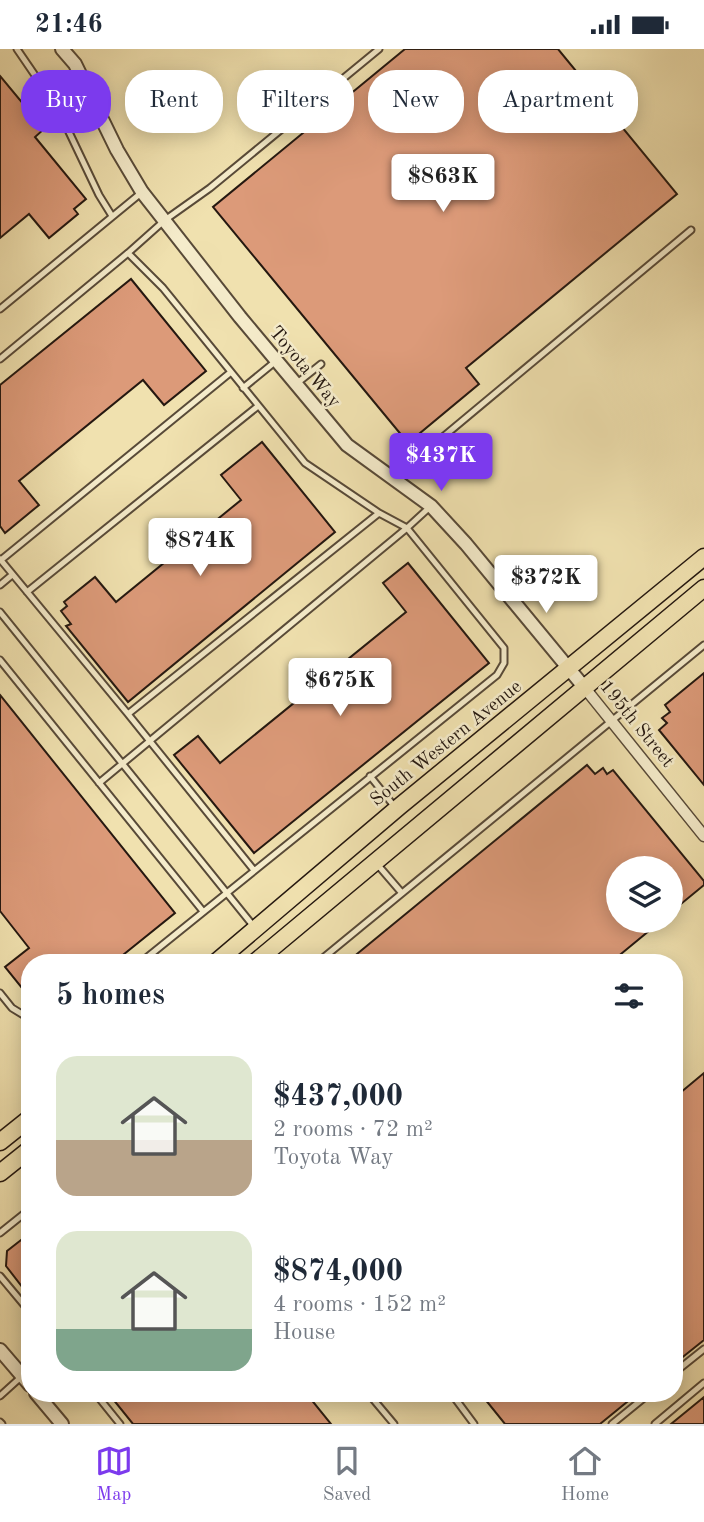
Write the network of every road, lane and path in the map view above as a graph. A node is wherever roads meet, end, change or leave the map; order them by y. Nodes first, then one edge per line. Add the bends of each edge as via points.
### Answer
1 (17, 49) edge
2 (62, 49) edge
3 (379, 49) edge
4 (142, 192) junction
5 (112, 216) junction
6 (165, 220) junction
7 (691, 230) dead end
8 (128, 253) junction
9 (0, 309) edge
10 (0, 359) edge
11 (276, 361) junction
12 (321, 364) dead end
13 (230, 372) junction
14 (296, 384) junction
15 (243, 388) junction
16 (258, 406) junction
17 (392, 479) junction
18 (431, 506) junction
19 (379, 513) junction
20 (407, 528) junction
21 (704, 557) edge
22 (0, 559) edge
23 (12, 575) junction
24 (0, 585) edge
25 (704, 588) edge
26 (27, 592) junction
27 (0, 612) edge
28 (704, 645) edge
29 (0, 660) edge
30 (569, 668) junction
31 (584, 687) junction
32 (128, 714) junction
33 (612, 721) junction
34 (150, 742) junction
35 (123, 764) junction
36 (370, 776) junction
37 (99, 783) junction
38 (396, 809) junction
39 (704, 836) edge
40 (375, 861) junction
41 (253, 869) junction
42 (226, 891) junction
43 (401, 892) junction
44 (202, 911) junction
45 (256, 928) junction
46 (151, 954) edge
47 (226, 954) edge
48 (265, 954) edge
49 (328, 954) edge
50 (0, 993) edge
51 (21, 1014) edge
52 (21, 1125) edge
53 (0, 1142) edge
54 (21, 1156) edge
55 (0, 1173) edge
56 (21, 1216) edge
57 (0, 1233) edge
58 (0, 1276) edge
59 (21, 1302) edge
60 (704, 1349) edge
61 (0, 1350) edge
62 (683, 1366) edge
63 (21, 1375) edge
64 (704, 1383) edge
65 (21, 1384) edge
66 (0, 1396) edge
67 (683, 1401) edge
68 (44, 1402) edge
69 (102, 1402) edge
70 (376, 1402) edge
71 (458, 1402) edge
72 (639, 1402) edge
73 (681, 1402) edge
74 (62, 1424) edge
75 (120, 1424) edge
76 (394, 1424) edge
77 (474, 1424) edge
78 (612, 1424) edge
79 (655, 1424) edge

1 - 5 lane via 58,109
2 - 4 street, Toyota Way via 75,64
3 - 6 lane
4 - 5 lane
4 - 6 street, Toyota Way
5 - 9 lane
6 - 8 lane
6 - 11 street, Toyota Way
7 - 17 lane
8 - 10 lane
8 - 13 lane via 163,288
11 - 14 street, Toyota Way
11 - 15 lane
12 - 14 lane
13 - 15 lane
13 - 22 lane
14 - 17 street, Toyota Way via 346,445
15 - 16 lane
16 - 19 lane via 305,463
16 - 26 lane
17 - 18 street, Toyota Way
18 - 20 lane
18 - 30 street, Toyota Way
19 - 20 lane
19 - 32 lane
20 - 34 lane
20 - 36 lane via 504,648 504,663 497,675
21 - 30 main road, South Western Avenue
22 - 23 lane
23 - 24 lane
23 - 26 lane
25 - 31 main road
26 - 32 lane
27 - 35 lane
28 - 33 lane
29 - 37 lane
30 - 31 street, 195th Street
30 - 38 main road, South Western Avenue
31 - 33 street, 195th Street
31 - 40 main road
32 - 34 lane
33 - 39 street, 195th Street
33 - 43 lane
34 - 35 lane
34 - 41 lane
35 - 37 lane
35 - 42 lane
36 - 38 lane
36 - 41 lane
37 - 44 lane
38 - 45 main road, South Western Avenue
40 - 43 lane
40 - 48 main road
41 - 42 lane
42 - 44 lane
42 - 45 lane
43 - 49 lane
44 - 46 lane
45 - 47 main road, South Western Avenue
50 - 51 lane
52 - 53 main road
54 - 55 main road
56 - 57 lane
58 - 59 lane
60 - 62 lane
61 - 63 street
64 - 67 lane
65 - 66 lane
68 - 74 street
69 - 75 lane
70 - 76 lane
71 - 77 lane
72 - 78 lane
73 - 79 lane

